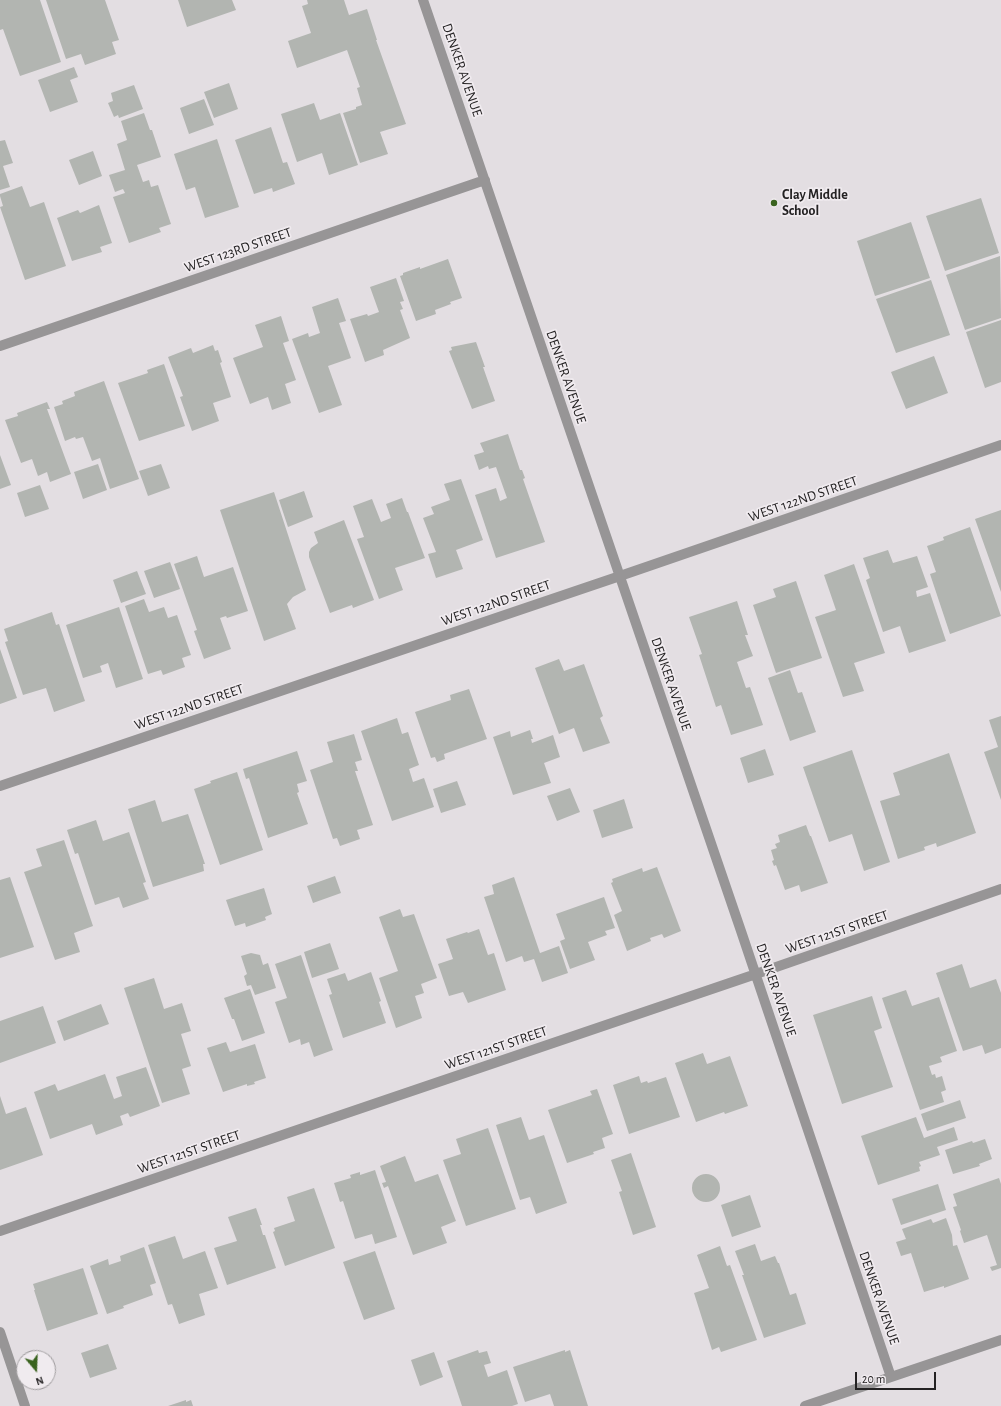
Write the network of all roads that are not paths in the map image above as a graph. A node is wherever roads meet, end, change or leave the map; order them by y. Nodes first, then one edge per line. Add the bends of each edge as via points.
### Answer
1 (423, 0) edge
2 (485, 180) junction
3 (0, 346) edge
4 (1001, 445) edge
5 (620, 576) junction
6 (0, 786) edge
7 (1001, 889) edge
8 (756, 974) junction
9 (0, 1231) edge
10 (0, 1332) edge
11 (1001, 1340) edge
12 (891, 1377) junction
13 (25, 1406) edge
14 (806, 1406) edge

1 - 2 street, DENKER AVENUE
2 - 3 street, WEST 123RD STREET
2 - 5 street, DENKER AVENUE
4 - 5 street, WEST 122ND STREET
5 - 6 street, WEST 122ND STREET
5 - 8 street, DENKER AVENUE
7 - 8 street, WEST 121ST STREET
8 - 9 street, WEST 121ST STREET
8 - 12 street, DENKER AVENUE
10 - 13 street
11 - 12 street
12 - 14 street

